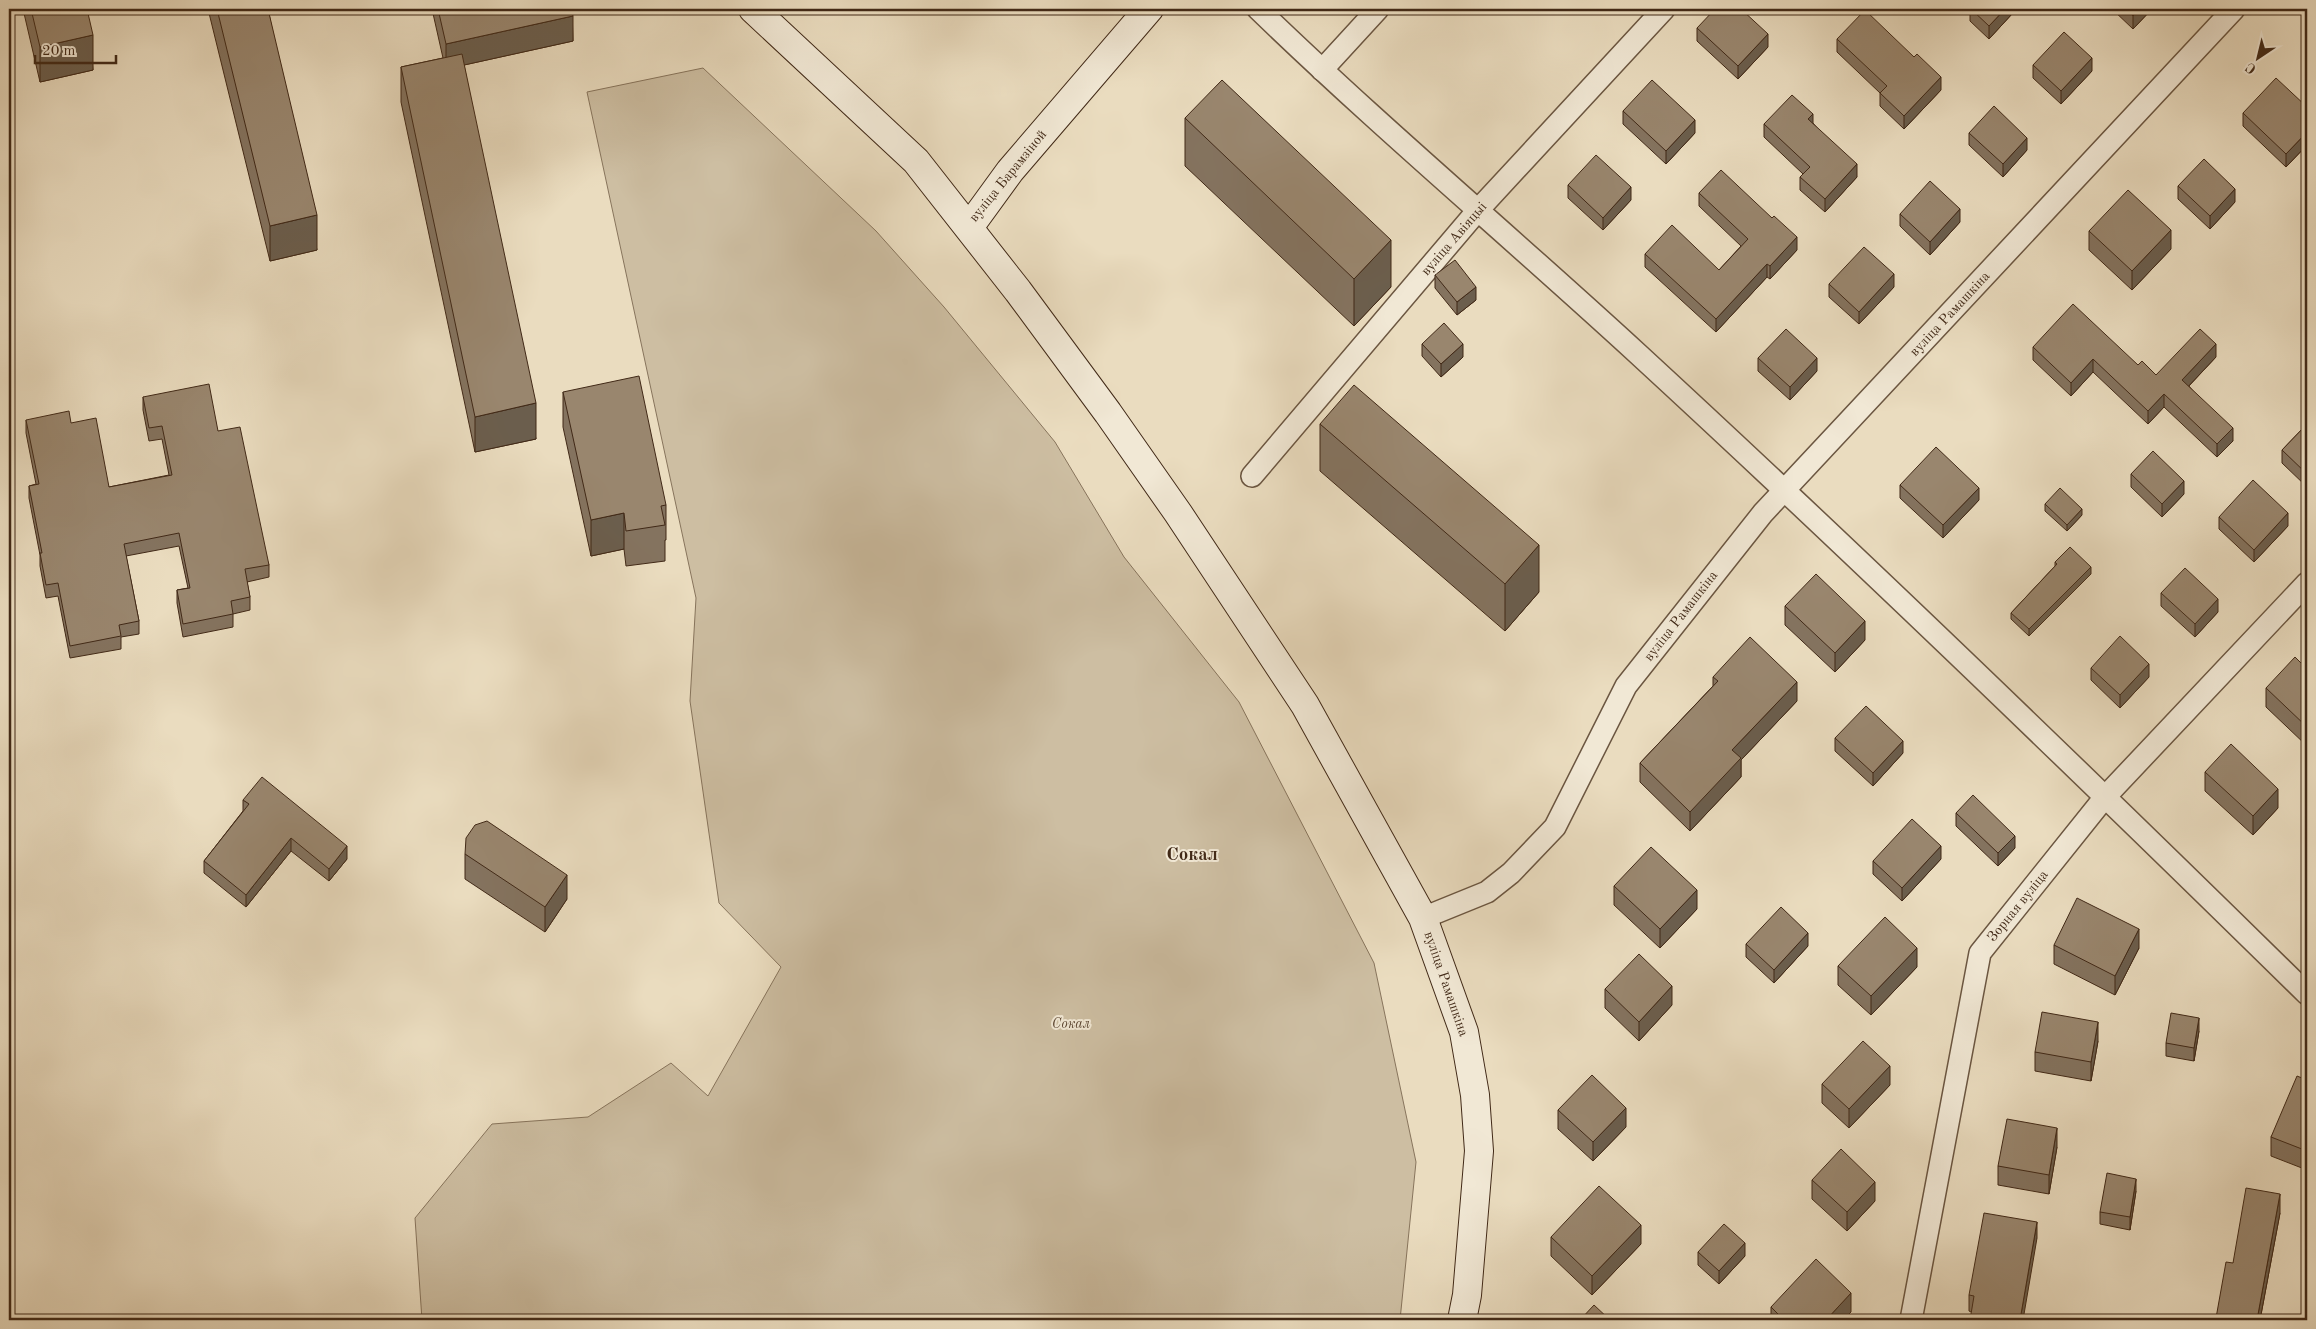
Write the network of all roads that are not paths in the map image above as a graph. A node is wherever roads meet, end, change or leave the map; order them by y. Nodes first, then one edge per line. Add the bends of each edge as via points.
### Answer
1 (753, 9) edge
2 (1149, 9) edge
3 (1258, 9) edge
4 (1378, 9) edge
5 (1664, 9) edge
6 (2234, 9) edge
7 (1322, 70) junction
8 (1478, 210) junction
9 (970, 226) junction
10 (1252, 476) dead end
11 (1784, 492) junction
12 (2307, 582) edge
13 (2105, 797) junction
14 (1423, 918) junction
15 (2307, 994) edge
16 (1462, 1320) edge
17 (1911, 1320) edge

1 - 9 street, вуліца Барамзіной via 916,161
2 - 9 street, вуліца Барамзіной via 1010,172
3 - 7 street
4 - 7 street
5 - 8 street, вуліца Авіяцыі
6 - 11 street, вуліца Рамашкіна
7 - 8 street
8 - 10 street, вуліца Авіяцыі
8 - 11 street via 1638,353
9 - 14 street via 1108,413 1305,705
11 - 13 street
11 - 14 street, вуліца Рамашкіна via 1763,513 1626,686 1555,828 1511,873 1487,892
12 - 13 street, Зорная вуліца
13 - 15 street
13 - 17 street, Зорная вуліца via 1980,953
14 - 16 street, вуліца Рамашкіна via 1464,1032 1475,1095 1479,1151

